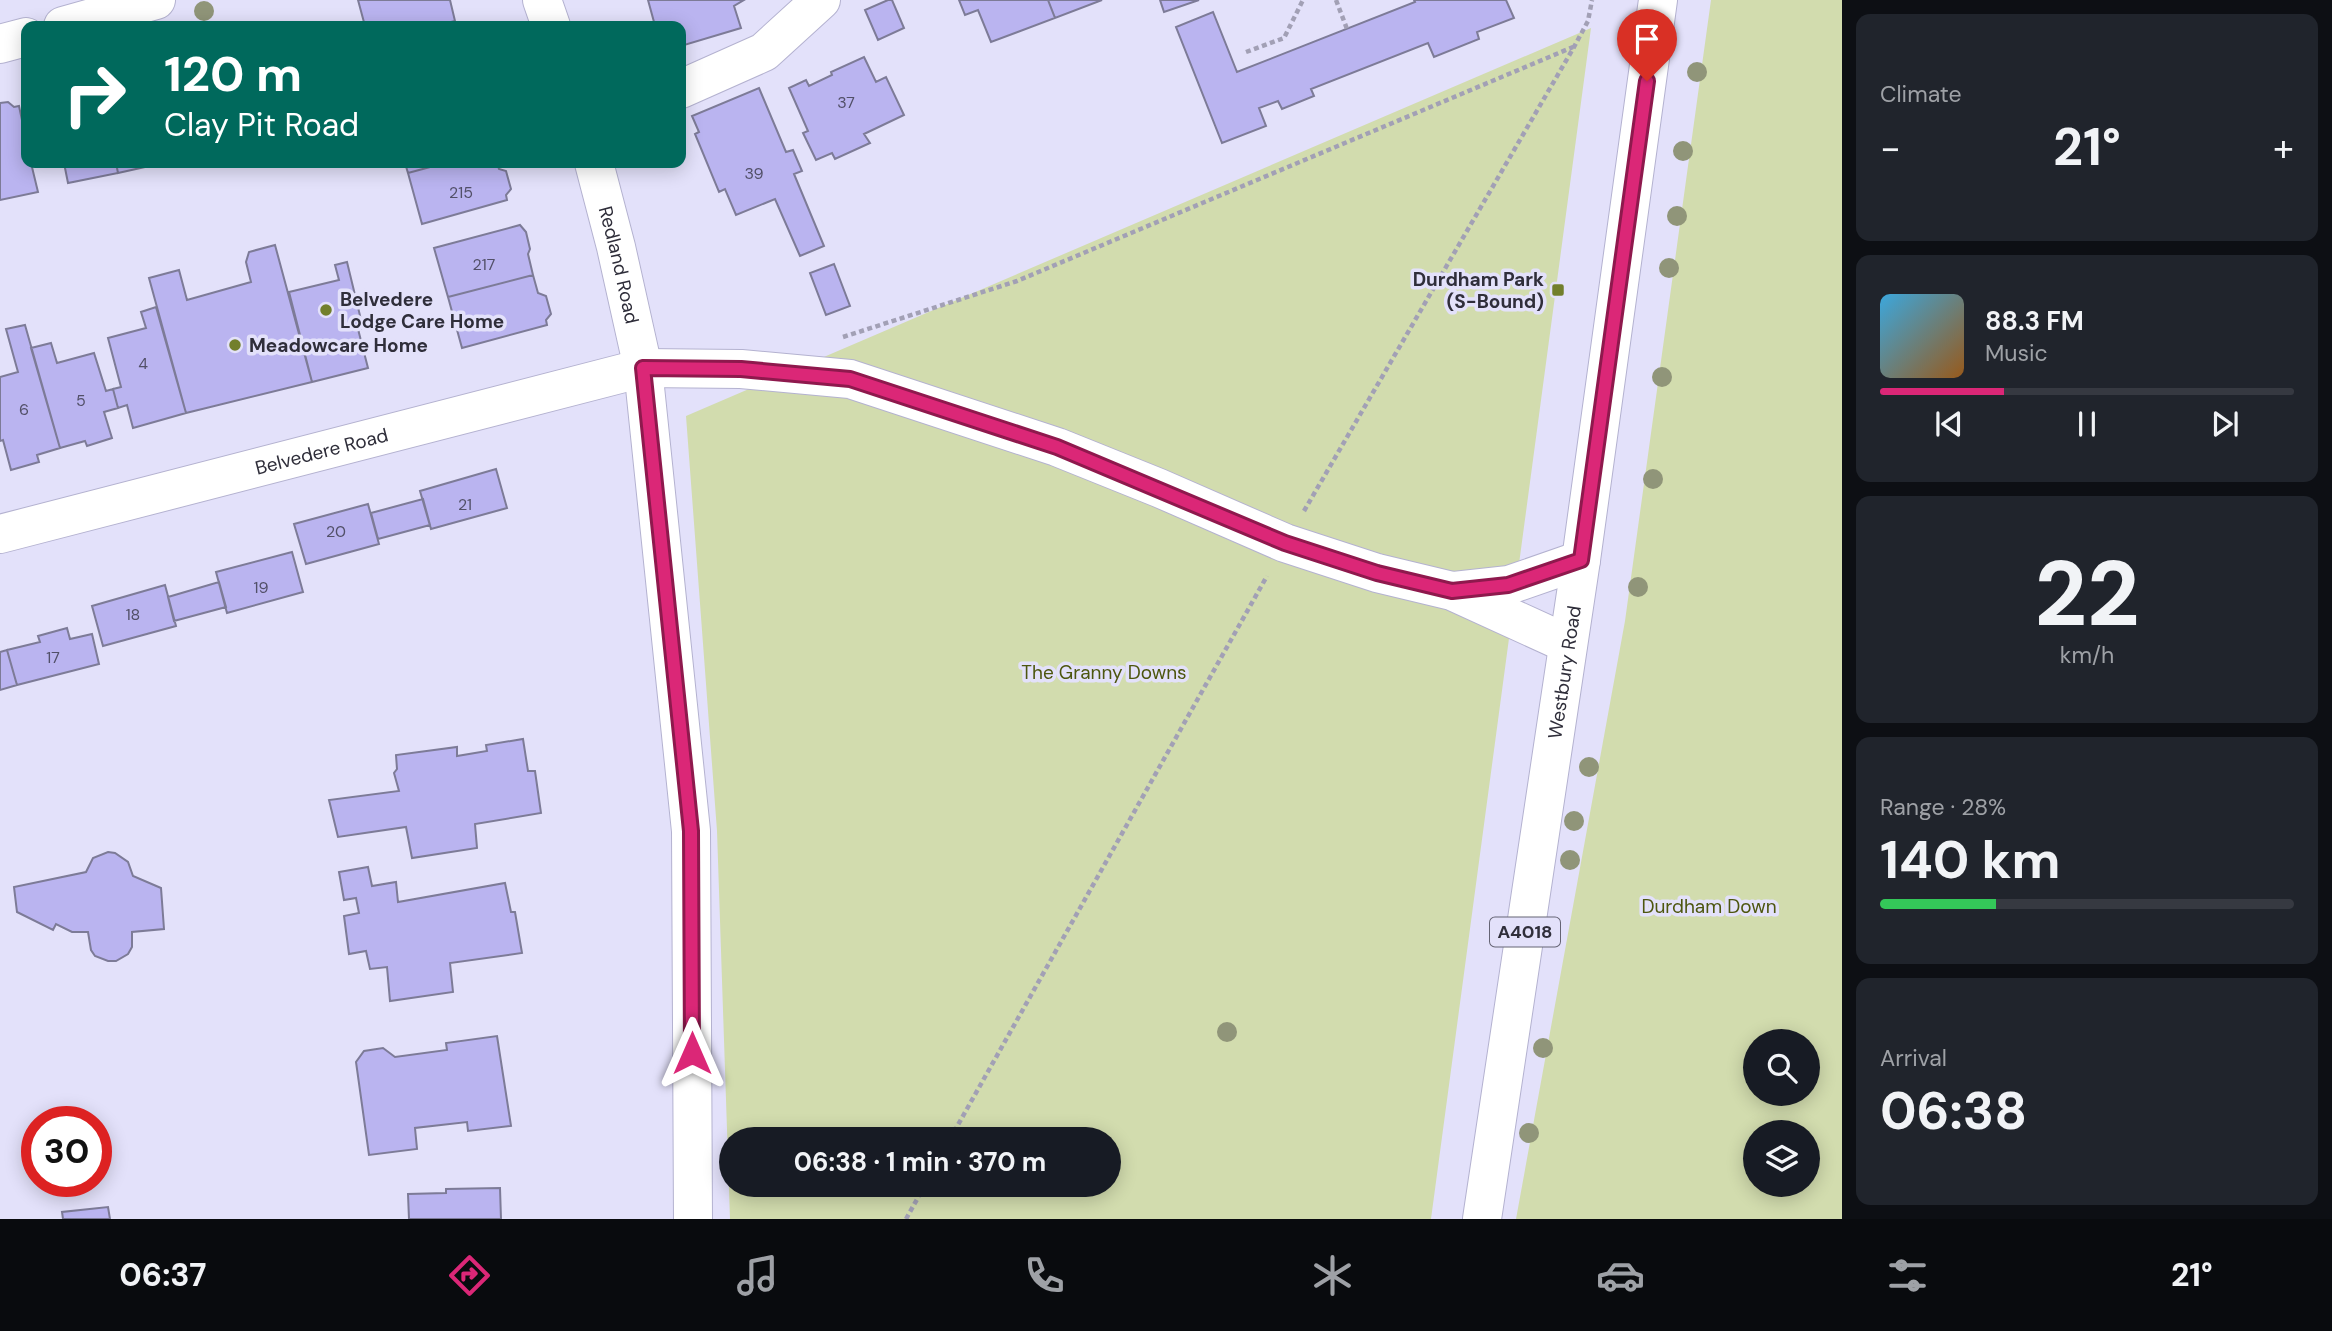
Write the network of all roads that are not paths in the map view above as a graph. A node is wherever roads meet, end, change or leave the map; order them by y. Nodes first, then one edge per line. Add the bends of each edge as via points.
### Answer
1 (156, 0) edge
2 (542, 0) edge
3 (821, 0) edge
4 (1658, 0) edge
5 (81, 21) edge
6 (549, 21) edge
7 (21, 38) edge
8 (0, 44) edge
9 (686, 87) edge
10 (595, 168) edge
11 (643, 368) junction
12 (0, 534) edge
13 (1581, 560) junction
14 (1452, 591) junction
15 (1569, 644) junction
16 (693, 1219) edge
17 (1482, 1219) edge

1 - 5 street
2 - 6 street
3 - 9 street via 764,52
4 - 13 street, Westbury Road / A4018
7 - 8 street
10 - 11 street, Redland Road
11 - 12 street, Belvedere Road
11 - 14 street, Belvedere Road via 741,369 850,379 1057,447 1285,543
11 - 16 street, Redland Road via 691,831
13 - 14 street via 1508,585
13 - 15 street, Westbury Road / A4018
14 - 15 street
15 - 17 street, Westbury Road / A4018

